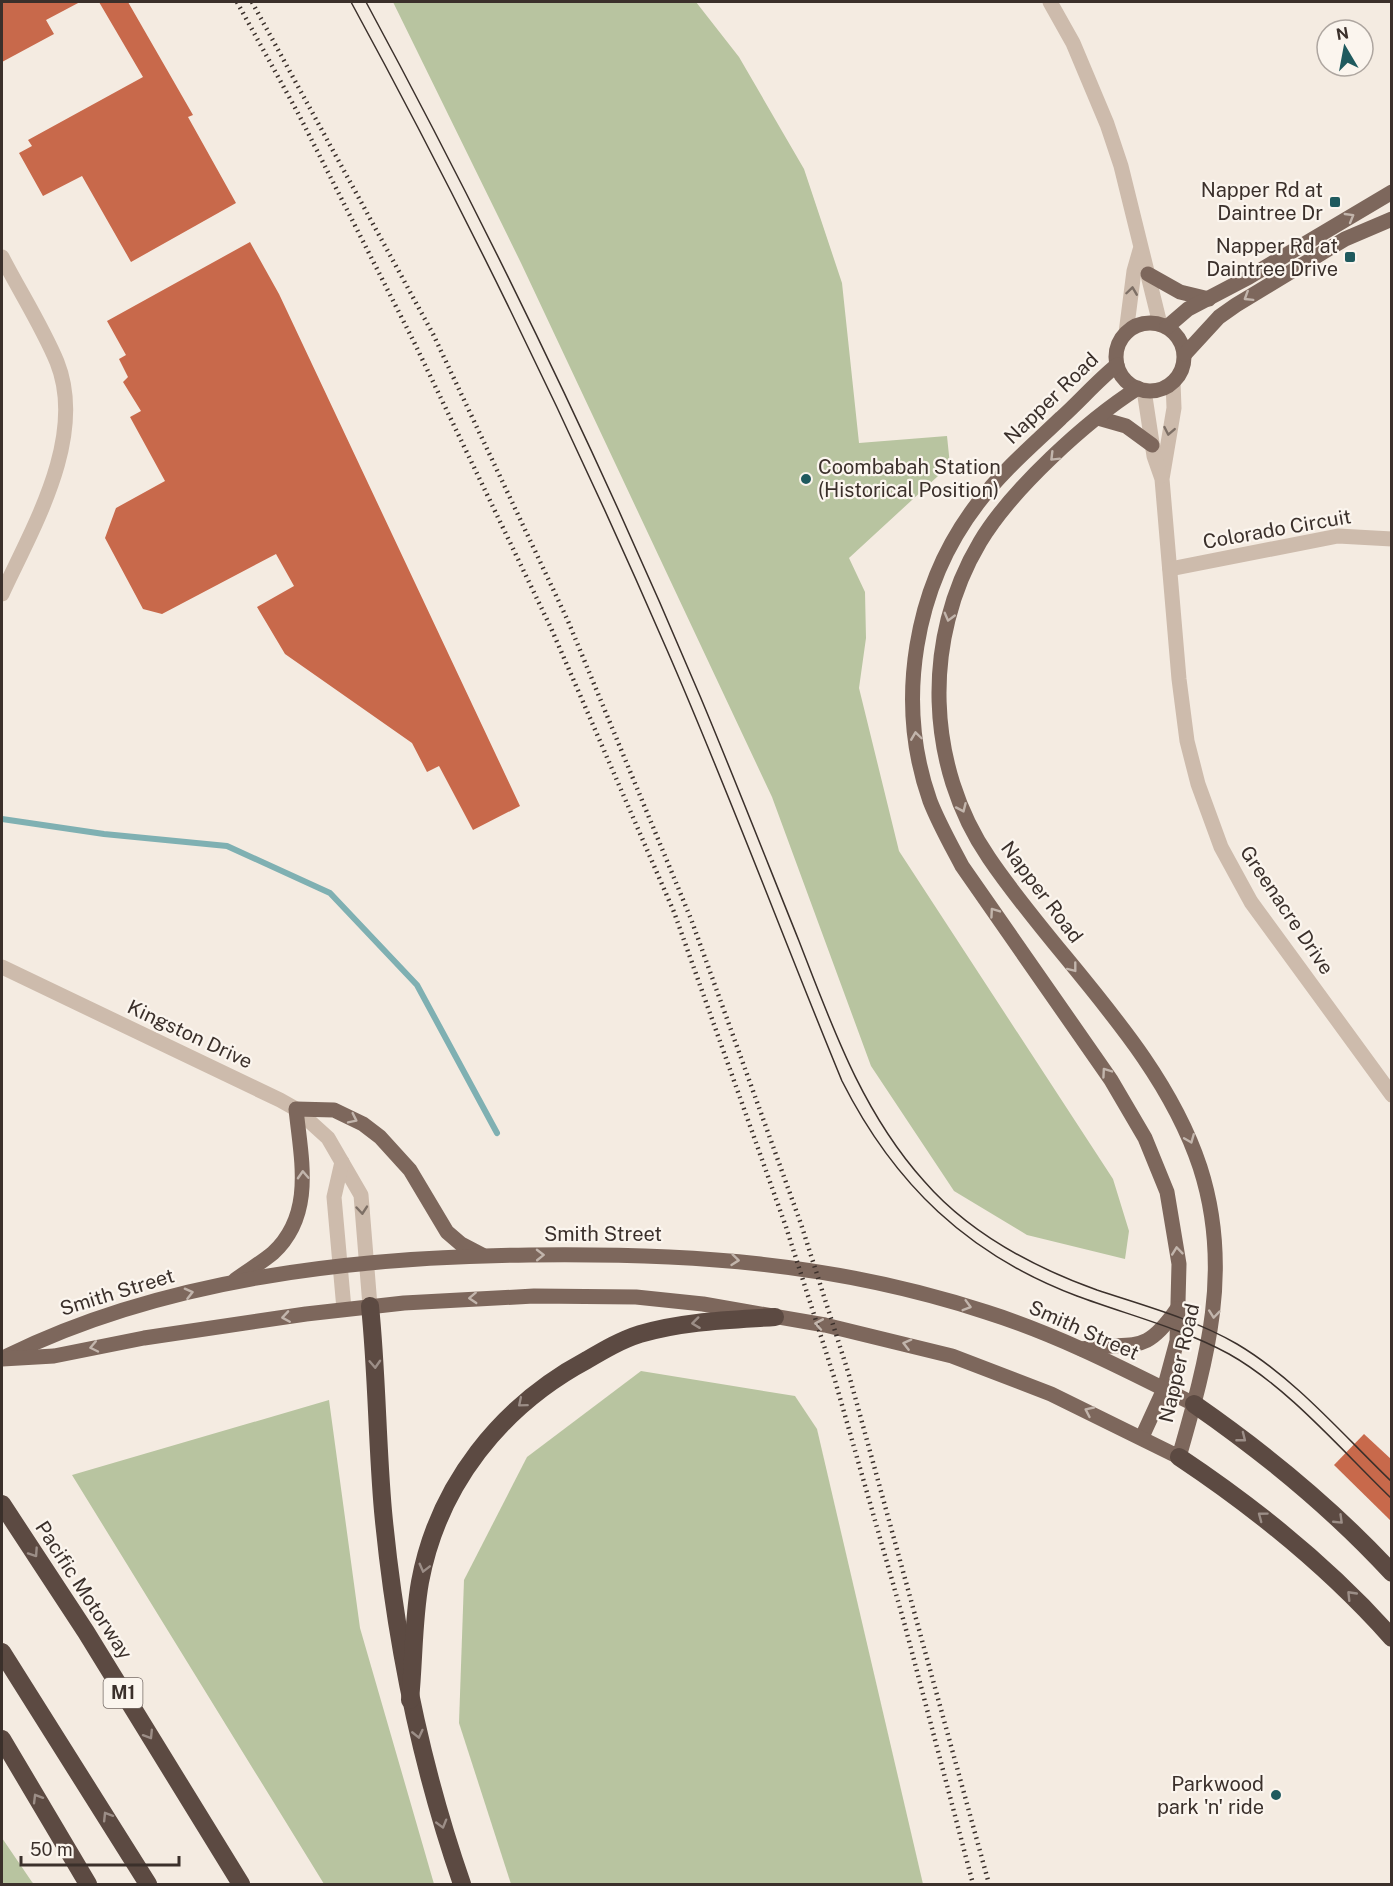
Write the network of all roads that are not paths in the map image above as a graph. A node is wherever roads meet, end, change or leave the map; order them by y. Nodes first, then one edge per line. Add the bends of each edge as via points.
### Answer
1 (1050, 2) edge
2 (1392, 192) edge
3 (1392, 219) edge
4 (1140, 250) junction
5 (2, 257) edge
6 (1148, 274) junction
7 (1209, 299) junction
8 (1163, 325) junction
9 (1126, 333) junction
10 (1185, 354) junction
11 (1117, 365) junction
12 (1173, 382) junction
13 (1141, 389) junction
14 (1098, 417) junction
15 (1152, 445) junction
16 (1162, 479) junction
17 (1392, 539) edge
18 (1170, 569) junction
19 (2, 594) edge
20 (2, 967) edge
21 (1392, 1095) edge
22 (296, 1109) junction
23 (342, 1162) junction
24 (482, 1255) junction
25 (365, 1262) junction
26 (340, 1266) junction
27 (229, 1284) junction
28 (370, 1306) junction
29 (344, 1309) junction
30 (1177, 1309) junction
31 (776, 1317) junction
32 (1082, 1349) junction
33 (2, 1359) edge
34 (1164, 1389) junction
35 (1194, 1404) junction
36 (1142, 1437) junction
37 (1179, 1457) junction
38 (2, 1504) edge
39 (1392, 1573) edge
40 (1392, 1638) edge
41 (2, 1652) edge
42 (410, 1700) junction
43 (2, 1739) edge
44 (88, 1884) edge
45 (148, 1884) edge
46 (241, 1884) edge
47 (462, 1884) edge

1 - 4 street via 1073,43 1107,124
7 -> 2 main road
3 -> 10 main road via 1345,239 1236,305
4 - 6 street
9 -> 4 street
5 - 19 street via 57,363 66,412 59,462
6 - 7 main road via 1180,292
6 - 8 street
7 - 8 main road
8 - 9 main road via 1142,324
8 - 10 main road via 1176,333
9 - 11 main road via 1119,342
10 - 12 main road via 1180,374
11 - 13 main road via 1121,375
30 -> 11 main road, Napper Road via 1176,1238 1160,1170 1111,1080 962,866 930,800 915,731 913,693 920,628 932,586 959,530 1005,471
12 - 13 main road via 1164,388
12 -> 16 street, Greenacre Drive via 1174,408
13 - 14 main road, Napper Road
13 - 15 street, Greenacre Drive
14 - 15 main road via 1126,426
14 -> 35 main road, Napper Road via 1000,513 961,579 948,618 938,676 942,739 958,798 987,856 1152,1070 1175,1106 1193,1146 1212,1222 1216,1280 1212,1331
15 - 16 street, Greenacre Drive
16 - 18 street, Greenacre Drive
17 - 18 street, Colorado Circuit via 1338,536
18 - 21 street, Greenacre Drive via 1187,741 1201,795 1221,847 1251,902
20 - 22 street, Kingston Drive
22 - 23 street, Kingston Drive via 328,1138
22 -> 24 main road via 334,1110 380,1137 410,1170 447,1232
27 -> 22 main road via 273,1253 300,1208 303,1178
23 -> 25 street, Kingston Drive via 361,1195
23 - 26 street via 334,1197
24 - 25 main road, Smith Street
24 -> 32 main road, Smith Street via 660,1255 770,1263 821,1271 987,1312
25 - 26 main road, Smith Street
25 - 28 street, Kingston Drive
26 - 27 main road, Smith Street
26 - 29 street
33 -> 27 main road, Smith Street via 52,1334
28 - 29 main road, Smith Street
31 -> 28 main road, Smith Street via 704,1304 616,1297 484,1298
28 -> 42 highway via 384,1519
29 -> 33 main road, Smith Street via 144,1338 54,1356
30 - 32 main road via 1158,1335 1145,1343
30 - 34 main road, Napper Road via 1177,1341
36 -> 31 main road, Smith Street via 1051,1394 952,1356
31 -> 42 highway via 697,1322 639,1335 568,1370 512,1411 488,1437 453,1490 429,1549 416,1616
32 - 34 main road, Smith Street
34 - 35 main road, Smith Street
34 - 36 main road, Napper Road
35 - 37 main road, Napper Road
35 -> 39 highway via 1295,1481
36 - 37 main road, Smith Street
40 -> 37 highway via 1308,1553
38 -> 46 highway, Pacific Motorway / M1
45 -> 41 highway
42 -> 47 highway via 432,1790
44 -> 43 highway

